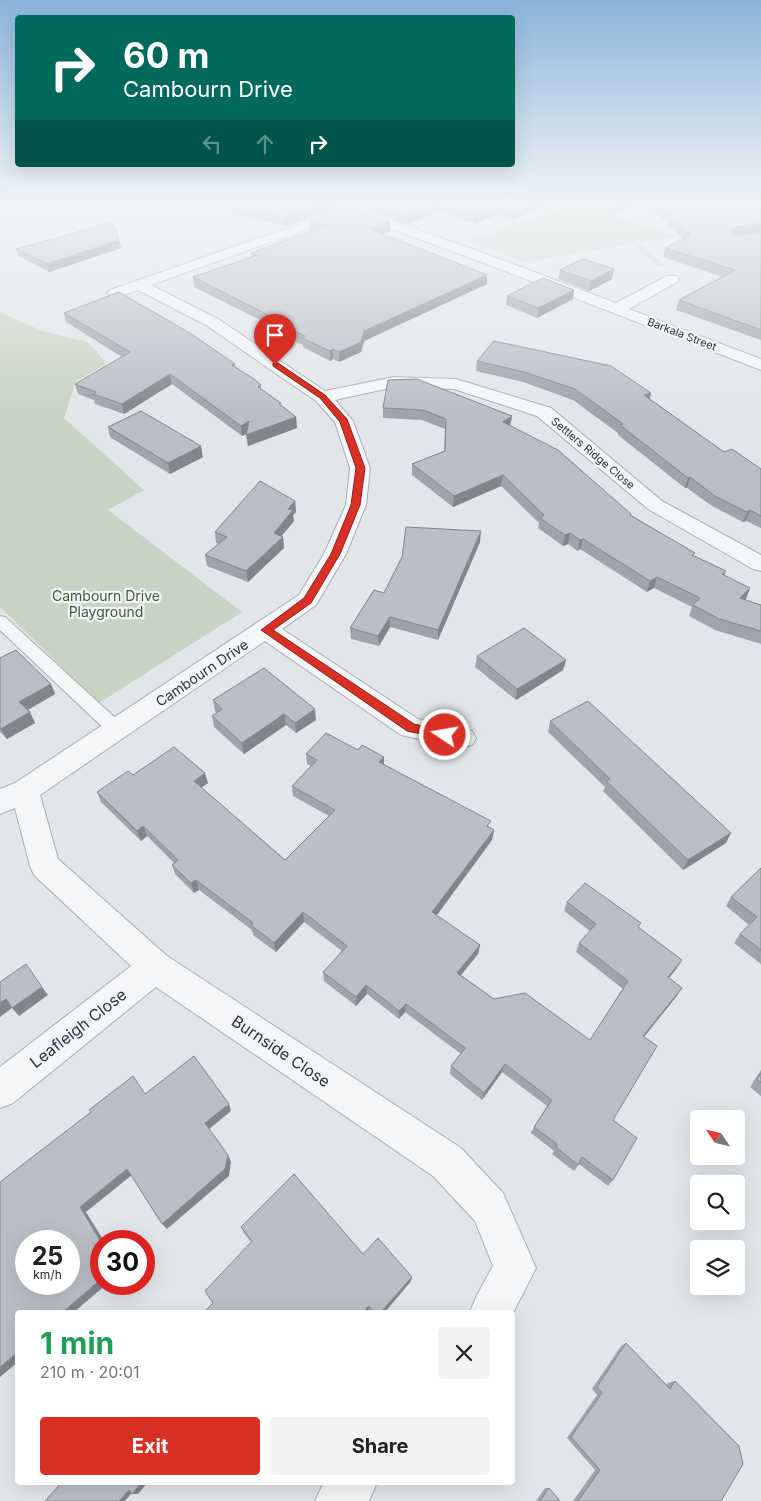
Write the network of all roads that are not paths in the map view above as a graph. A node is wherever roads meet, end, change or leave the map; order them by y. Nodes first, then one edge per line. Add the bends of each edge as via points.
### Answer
1 (170, 274) edge
2 (523, 274) edge
3 (672, 279) dead end
4 (139, 285) junction
5 (115, 293) edge
6 (617, 309) junction
7 (761, 365) edge
8 (322, 397) junction
9 (761, 564) edge
10 (0, 621) edge
11 (266, 630) junction
12 (117, 730) junction
13 (462, 738) dead end
14 (13, 796) edge
15 (155, 967) junction
16 (0, 1090) edge
17 (493, 1310) edge
18 (352, 1485) edge
19 (339, 1501) edge

1 - 4 street
2 - 6 street, Barkala Street
3 - 6 street
4 - 5 street
4 - 8 street, Cambourn Drive via 212,322
6 - 7 street, Barkala Street
8 - 9 street, Settlers Ridge Close via 394,382 456,384 544,412 655,505
8 - 11 street, Cambourn Drive via 344,421 360,468 356,505 335,554 308,600
10 - 12 lane
11 - 12 street, Cambourn Drive
11 - 13 street via 411,728
12 - 14 street, Cambourn Drive
14 - 15 street, Burnside Close via 45,866
15 - 16 street, Leafleigh Close
15 - 17 street, Burnside Close via 448,1162 489,1207 515,1268
18 - 19 street

